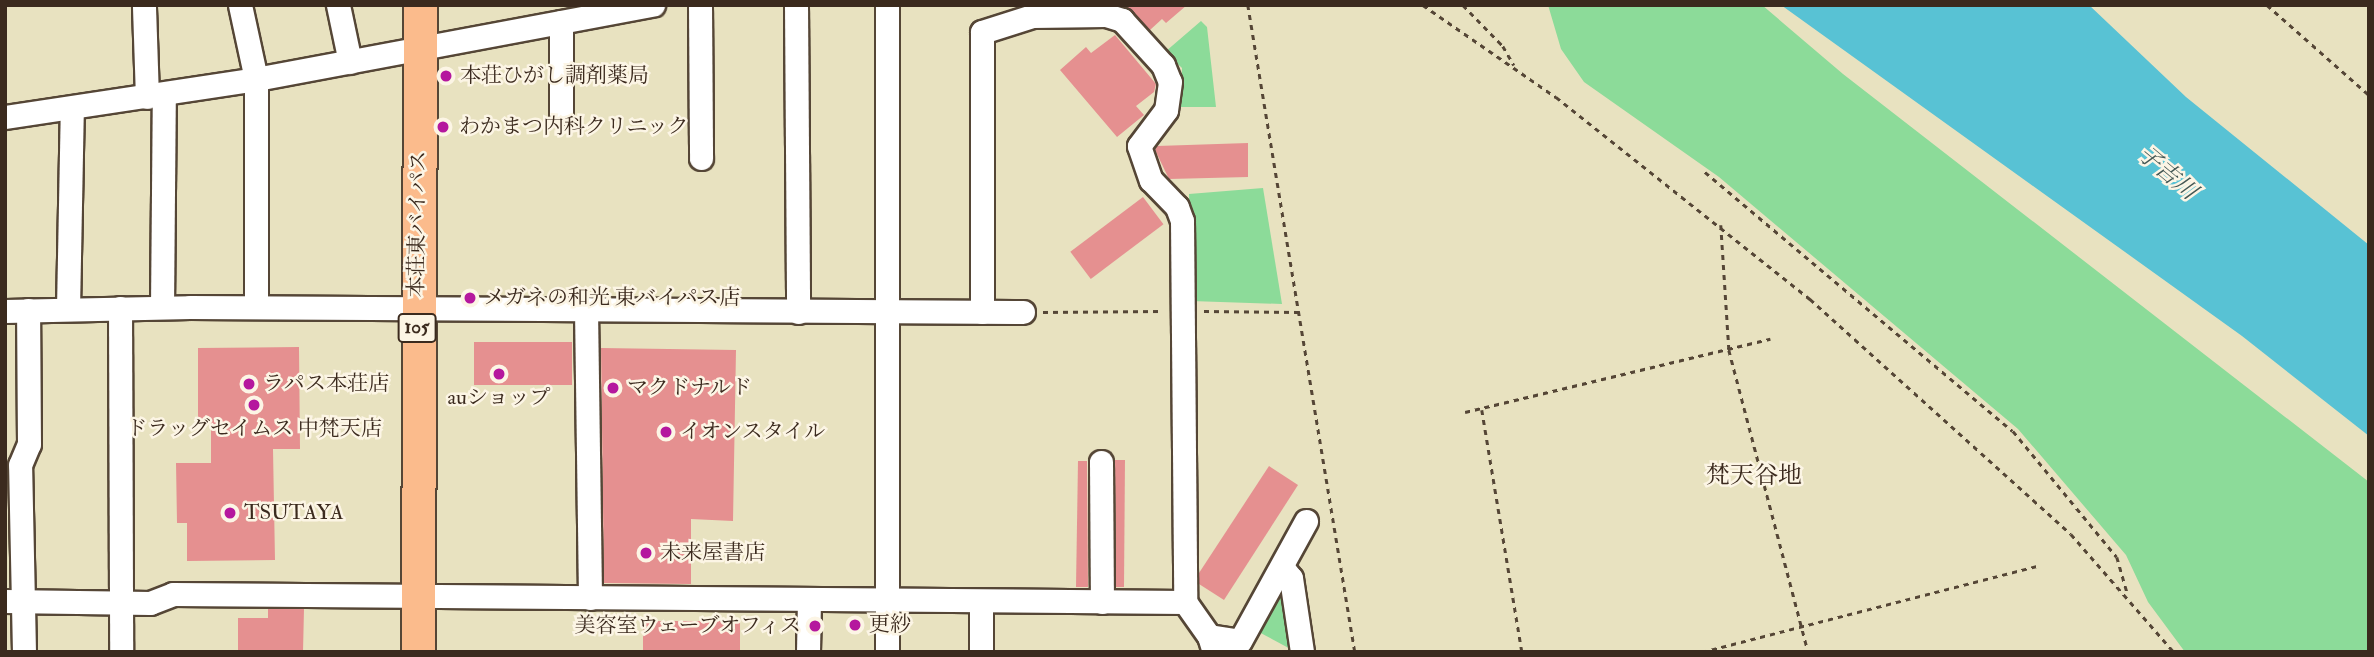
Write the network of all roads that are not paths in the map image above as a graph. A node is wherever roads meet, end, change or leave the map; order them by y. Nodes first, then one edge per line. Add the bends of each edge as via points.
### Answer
1 (240, 5) edge
2 (338, 5) edge
3 (420, 5) edge
4 (653, 5) edge
5 (700, 5) edge
6 (796, 5) edge
7 (887, 5) edge
8 (144, 7) dead end
9 (1054, 11) edge
10 (561, 22) junction
11 (420, 49) junction
12 (350, 62) junction
13 (257, 79) junction
14 (155, 95) junction
15 (72, 109) junction
16 (561, 112) dead end
17 (5, 117) edge
18 (701, 158) dead end
19 (162, 307) junction
20 (257, 307) junction
21 (417, 307) junction
22 (120, 308) junction
23 (68, 309) junction
24 (586, 309) junction
25 (17, 310) edge
26 (799, 312) junction
27 (887, 312) junction
28 (982, 312) junction
29 (1023, 312) road end
30 (1101, 462) dead end
31 (1306, 521) dead end
32 (1282, 566) junction
33 (419, 596) junction
34 (590, 598) junction
35 (888, 599) junction
36 (809, 600) junction
37 (13, 601) edge
38 (981, 601) junction
39 (1102, 602) junction
40 (1185, 602) junction
41 (122, 603) junction
42 (1211, 644) edge
43 (24, 652) edge
44 (121, 652) edge
45 (418, 652) edge
46 (808, 652) edge
47 (887, 652) edge
48 (981, 652) edge
49 (1302, 652) edge

1 - 13 street
2 - 12 street
3 - 11 highway, 本荘東バイパス / 105
4 - 10 street
5 - 18 street
6 - 26 street
7 - 27 street
8 - 14 street
9 - 28 street via 982,32
9 - 40 street via 1122,20 1163,65 1170,98 1139,146 1151,180 1177,207 1182,222
10 - 11 street
10 - 16 street
11 - 12 street
11 - 21 highway, 本荘東バイパス / 105
12 - 13 street
13 - 14 street
13 - 20 street
14 - 15 street
14 - 19 street
15 - 17 street
15 - 23 street
19 - 20 street
19 - 22 street
20 - 21 street
21 - 24 street
21 - 33 highway, 本荘東バイパス / 105
22 - 23 street
22 - 41 street
23 - 25 street
24 - 26 street
24 - 34 street
25 - 37 street via 29,444 20,466
26 - 27 street
27 - 28 street
27 - 35 street
28 - 29 street
30 - 39 street
31 - 32 street
32 - 42 street via 1240,641
32 - 49 street via 1291,578
33 - 34 street
33 - 41 street via 173,594 150,603
33 - 45 highway, 本荘東バイパス / 105
34 - 36 street
35 - 36 street
35 - 38 street
35 - 47 street
36 - 46 street
37 - 41 street
37 - 43 street
38 - 39 street
38 - 48 street
39 - 40 street
40 - 42 street
41 - 44 street

